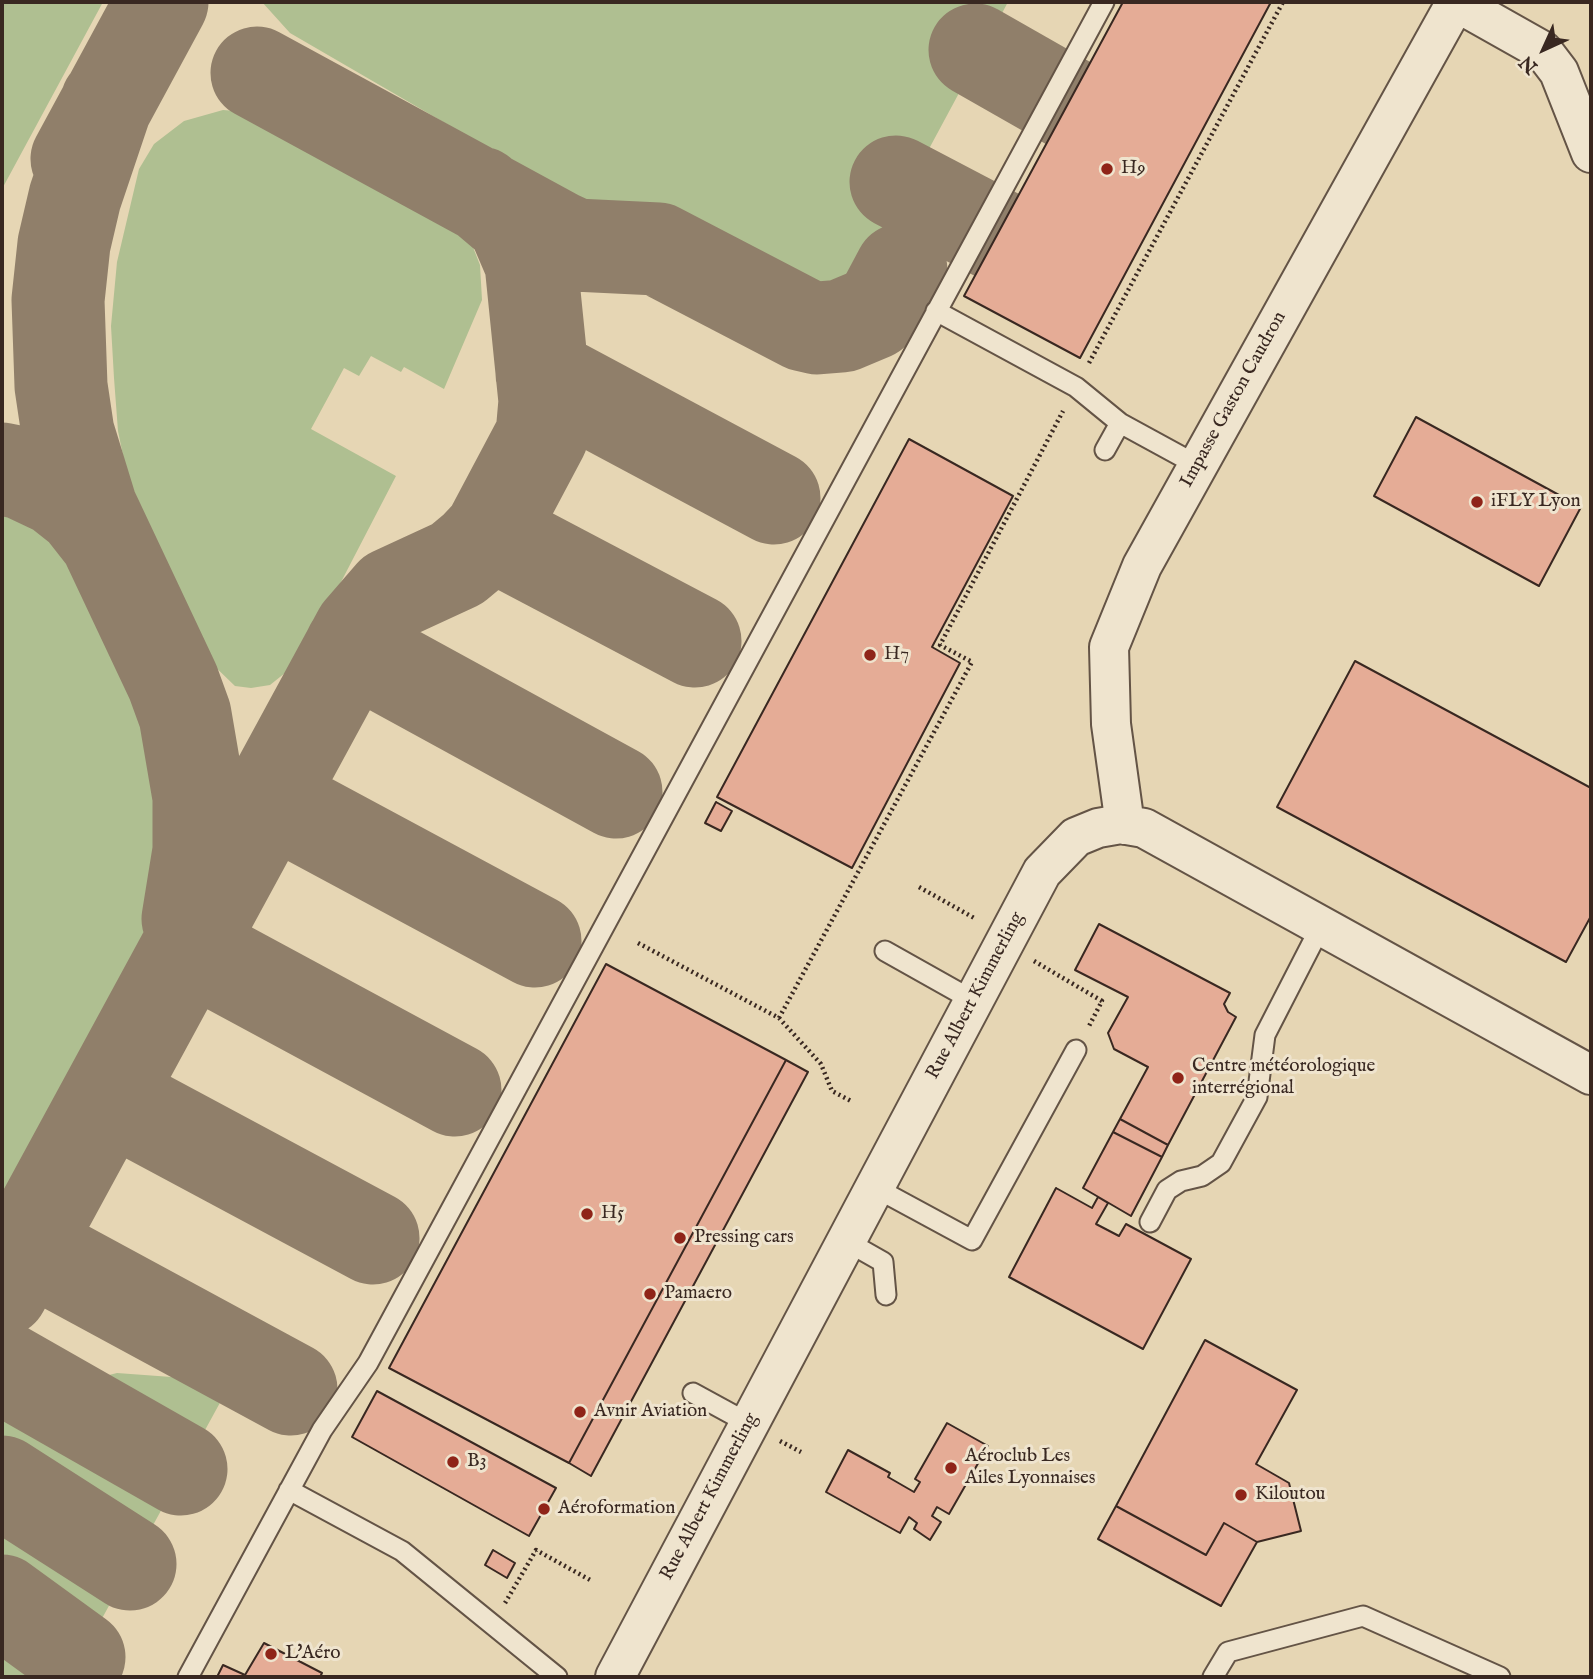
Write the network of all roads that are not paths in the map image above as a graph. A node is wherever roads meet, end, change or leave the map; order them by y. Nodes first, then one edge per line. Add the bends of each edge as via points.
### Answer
1 (1104, 2) edge
2 (1456, 2) edge
3 (1588, 135) edge
4 (936, 310) junction
5 (1120, 423) junction
6 (1105, 450) dead end
7 (1197, 465) junction
8 (1125, 825) junction
9 (1321, 926) junction
10 (885, 951) dead end
11 (974, 1001) junction
12 (1076, 1051) dead end
13 (1591, 1075) edge
14 (874, 1187) junction
15 (1150, 1222) dead end
16 (846, 1241) junction
17 (886, 1295) dead end
18 (693, 1394) dead end
19 (748, 1423) junction
20 (289, 1490) junction
21 (188, 1677) edge
22 (557, 1677) edge
23 (615, 1677) edge
24 (1213, 1677) edge
25 (1500, 1677) edge

1 - 4 lane
2 - 3 street via 1543,51 1559,72
2 - 7 street, Impasse Gaston Caudron
4 - 5 lane via 1076,387
4 - 20 lane via 368,1363 321,1430
5 - 6 lane
5 - 7 lane
7 - 8 street, Impasse Gaston Caudron via 1142,566 1110,647 1111,724
8 - 9 street, Rue Albert Kimmerling via 1144,828
8 - 11 street, Rue Albert Kimmerling via 1098,828 1076,837 1042,872
9 - 13 street, Rue Albert Kimmerling
9 - 15 lane via 1265,1035 1257,1097 1221,1163 1167,1189
10 - 11 lane
11 - 14 street, Rue Albert Kimmerling
12 - 14 lane via 972,1240
14 - 16 street, Rue Albert Kimmerling
16 - 17 lane via 883,1262
16 - 19 street, Rue Albert Kimmerling
18 - 19 lane
19 - 23 street, Rue Albert Kimmerling
20 - 21 lane
20 - 22 lane via 402,1551
24 - 25 lane via 1228,1652 1363,1616

